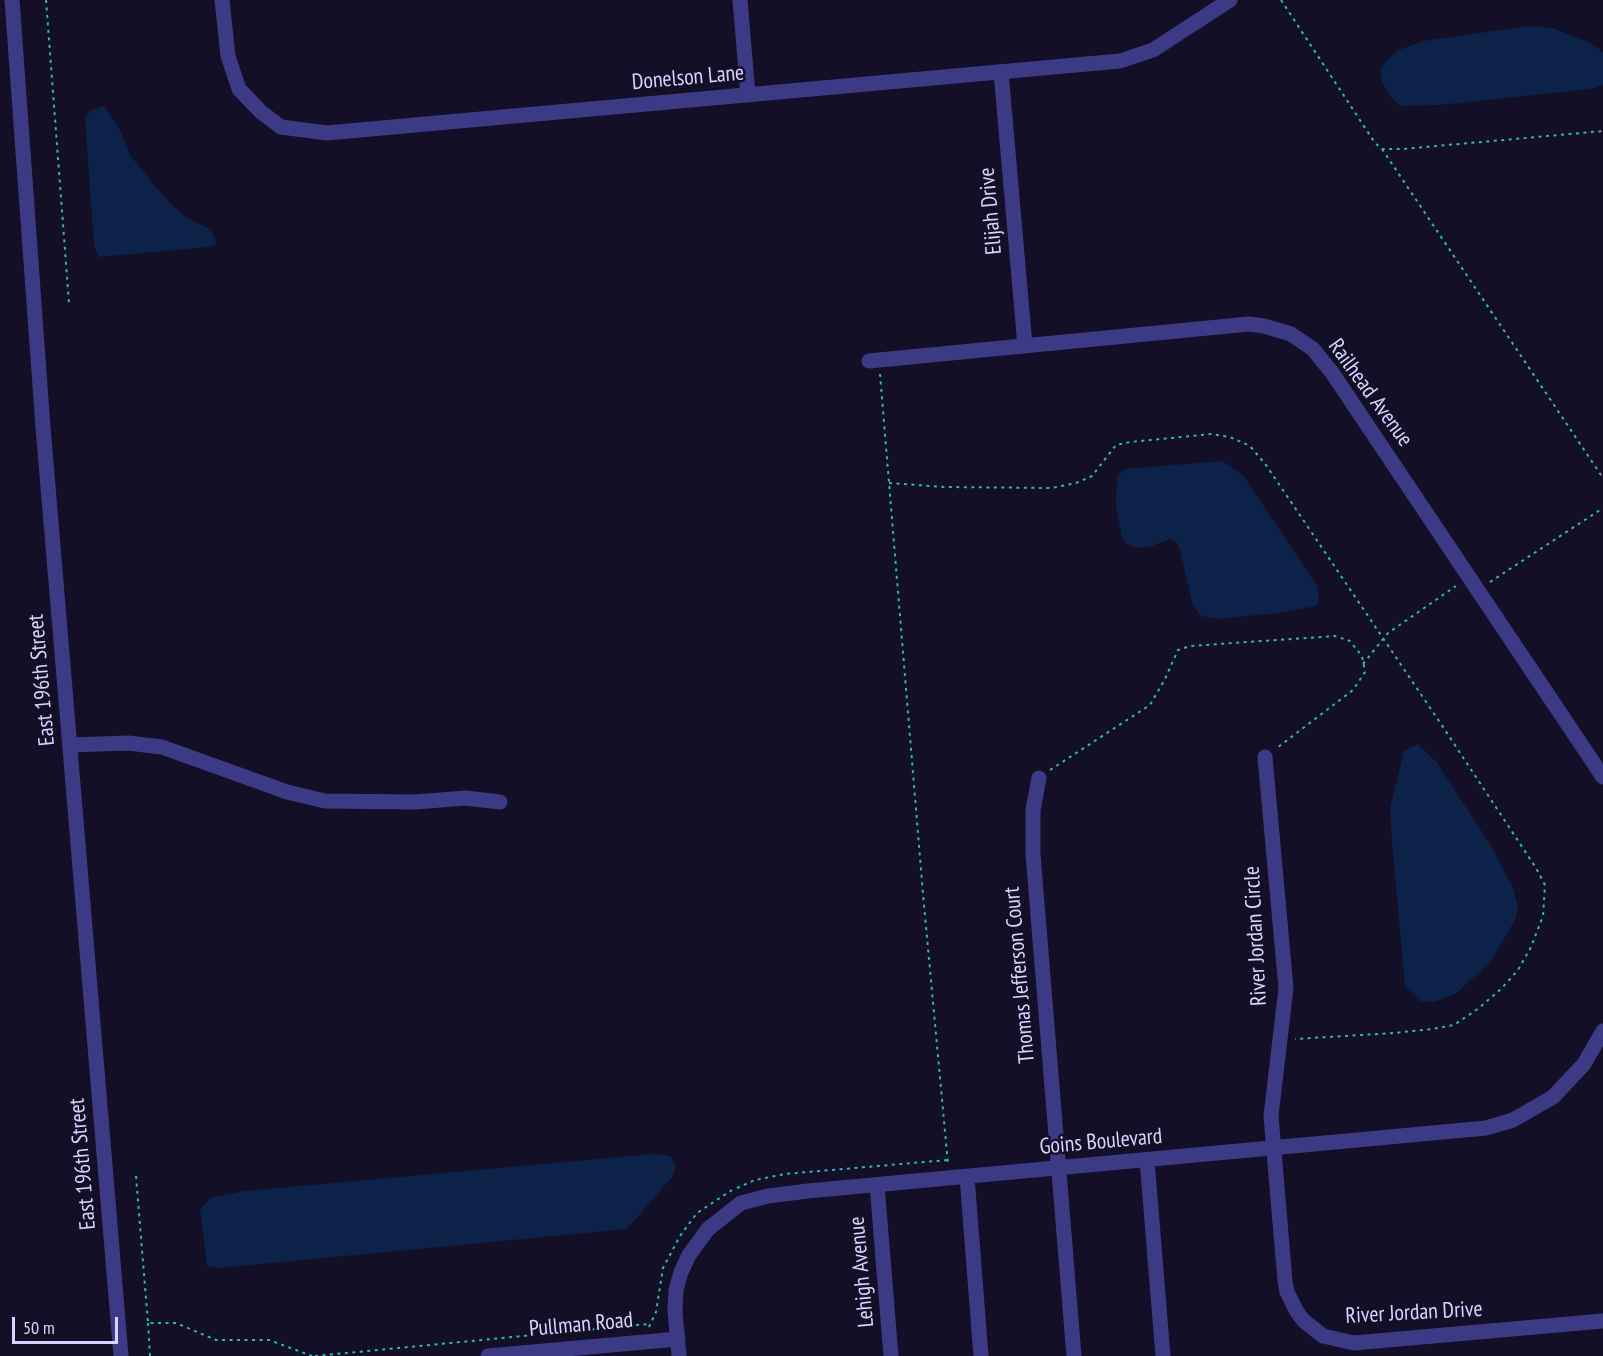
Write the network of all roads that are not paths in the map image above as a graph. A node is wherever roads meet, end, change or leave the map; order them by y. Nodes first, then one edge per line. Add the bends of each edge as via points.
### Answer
1 (12, 0) edge
2 (222, 0) edge
3 (740, 0) edge
4 (1230, 0) edge
5 (1001, 72) junction
6 (748, 95) junction
7 (1025, 346) junction
8 (874, 361) road end
9 (70, 745) junction
10 (1265, 757) road end
11 (1603, 777) edge
12 (1039, 778) road end
13 (500, 802) dead end
14 (1601, 1042) edge
15 (1273, 1148) junction
16 (1147, 1160) junction
17 (1058, 1168) junction
18 (967, 1177) junction
19 (877, 1185) junction
20 (1603, 1321) edge
21 (678, 1339) junction
22 (121, 1356) edge
23 (488, 1356) edge
24 (679, 1356) edge
25 (891, 1356) edge
26 (981, 1356) edge
27 (1074, 1356) edge
28 (1163, 1356) edge

1 - 9 street, East 196th Street
2 - 6 street, Donelson Lane via 228,56 239,89 281,127 327,133
3 - 6 street
4 - 5 street, Donelson Lane via 1154,50 1130,59
5 - 6 street, Donelson Lane
5 - 7 street, Elijah Drive
7 - 8 street, Railhead Avenue
7 - 11 street, Railhead Avenue via 1249,324 1291,334 1313,349
9 - 13 street via 128,742 162,747 287,792 325,801 466,798
9 - 22 street, East 196th Street
10 - 15 street, River Jordan Circle via 1286,988 1272,1102
12 - 17 street, Thomas Jefferson Court via 1031,828
14 - 15 street, Goins Boulevard via 1553,1097 1498,1125
15 - 16 street, Goins Boulevard
15 - 20 street, River Jordan Drive via 1287,1292 1304,1321 1323,1336 1354,1343
16 - 17 street, Goins Boulevard
16 - 28 street
17 - 18 street, Goins Boulevard
17 - 27 street, Thomas Jefferson Court
18 - 19 street, Goins Boulevard
18 - 26 street
19 - 21 street, Goins Boulevard via 768,1196 731,1209 708,1229 681,1272 675,1311
19 - 25 street, Lehigh Avenue
21 - 23 street, Pullman Road
21 - 24 street, Goins Boulevard

